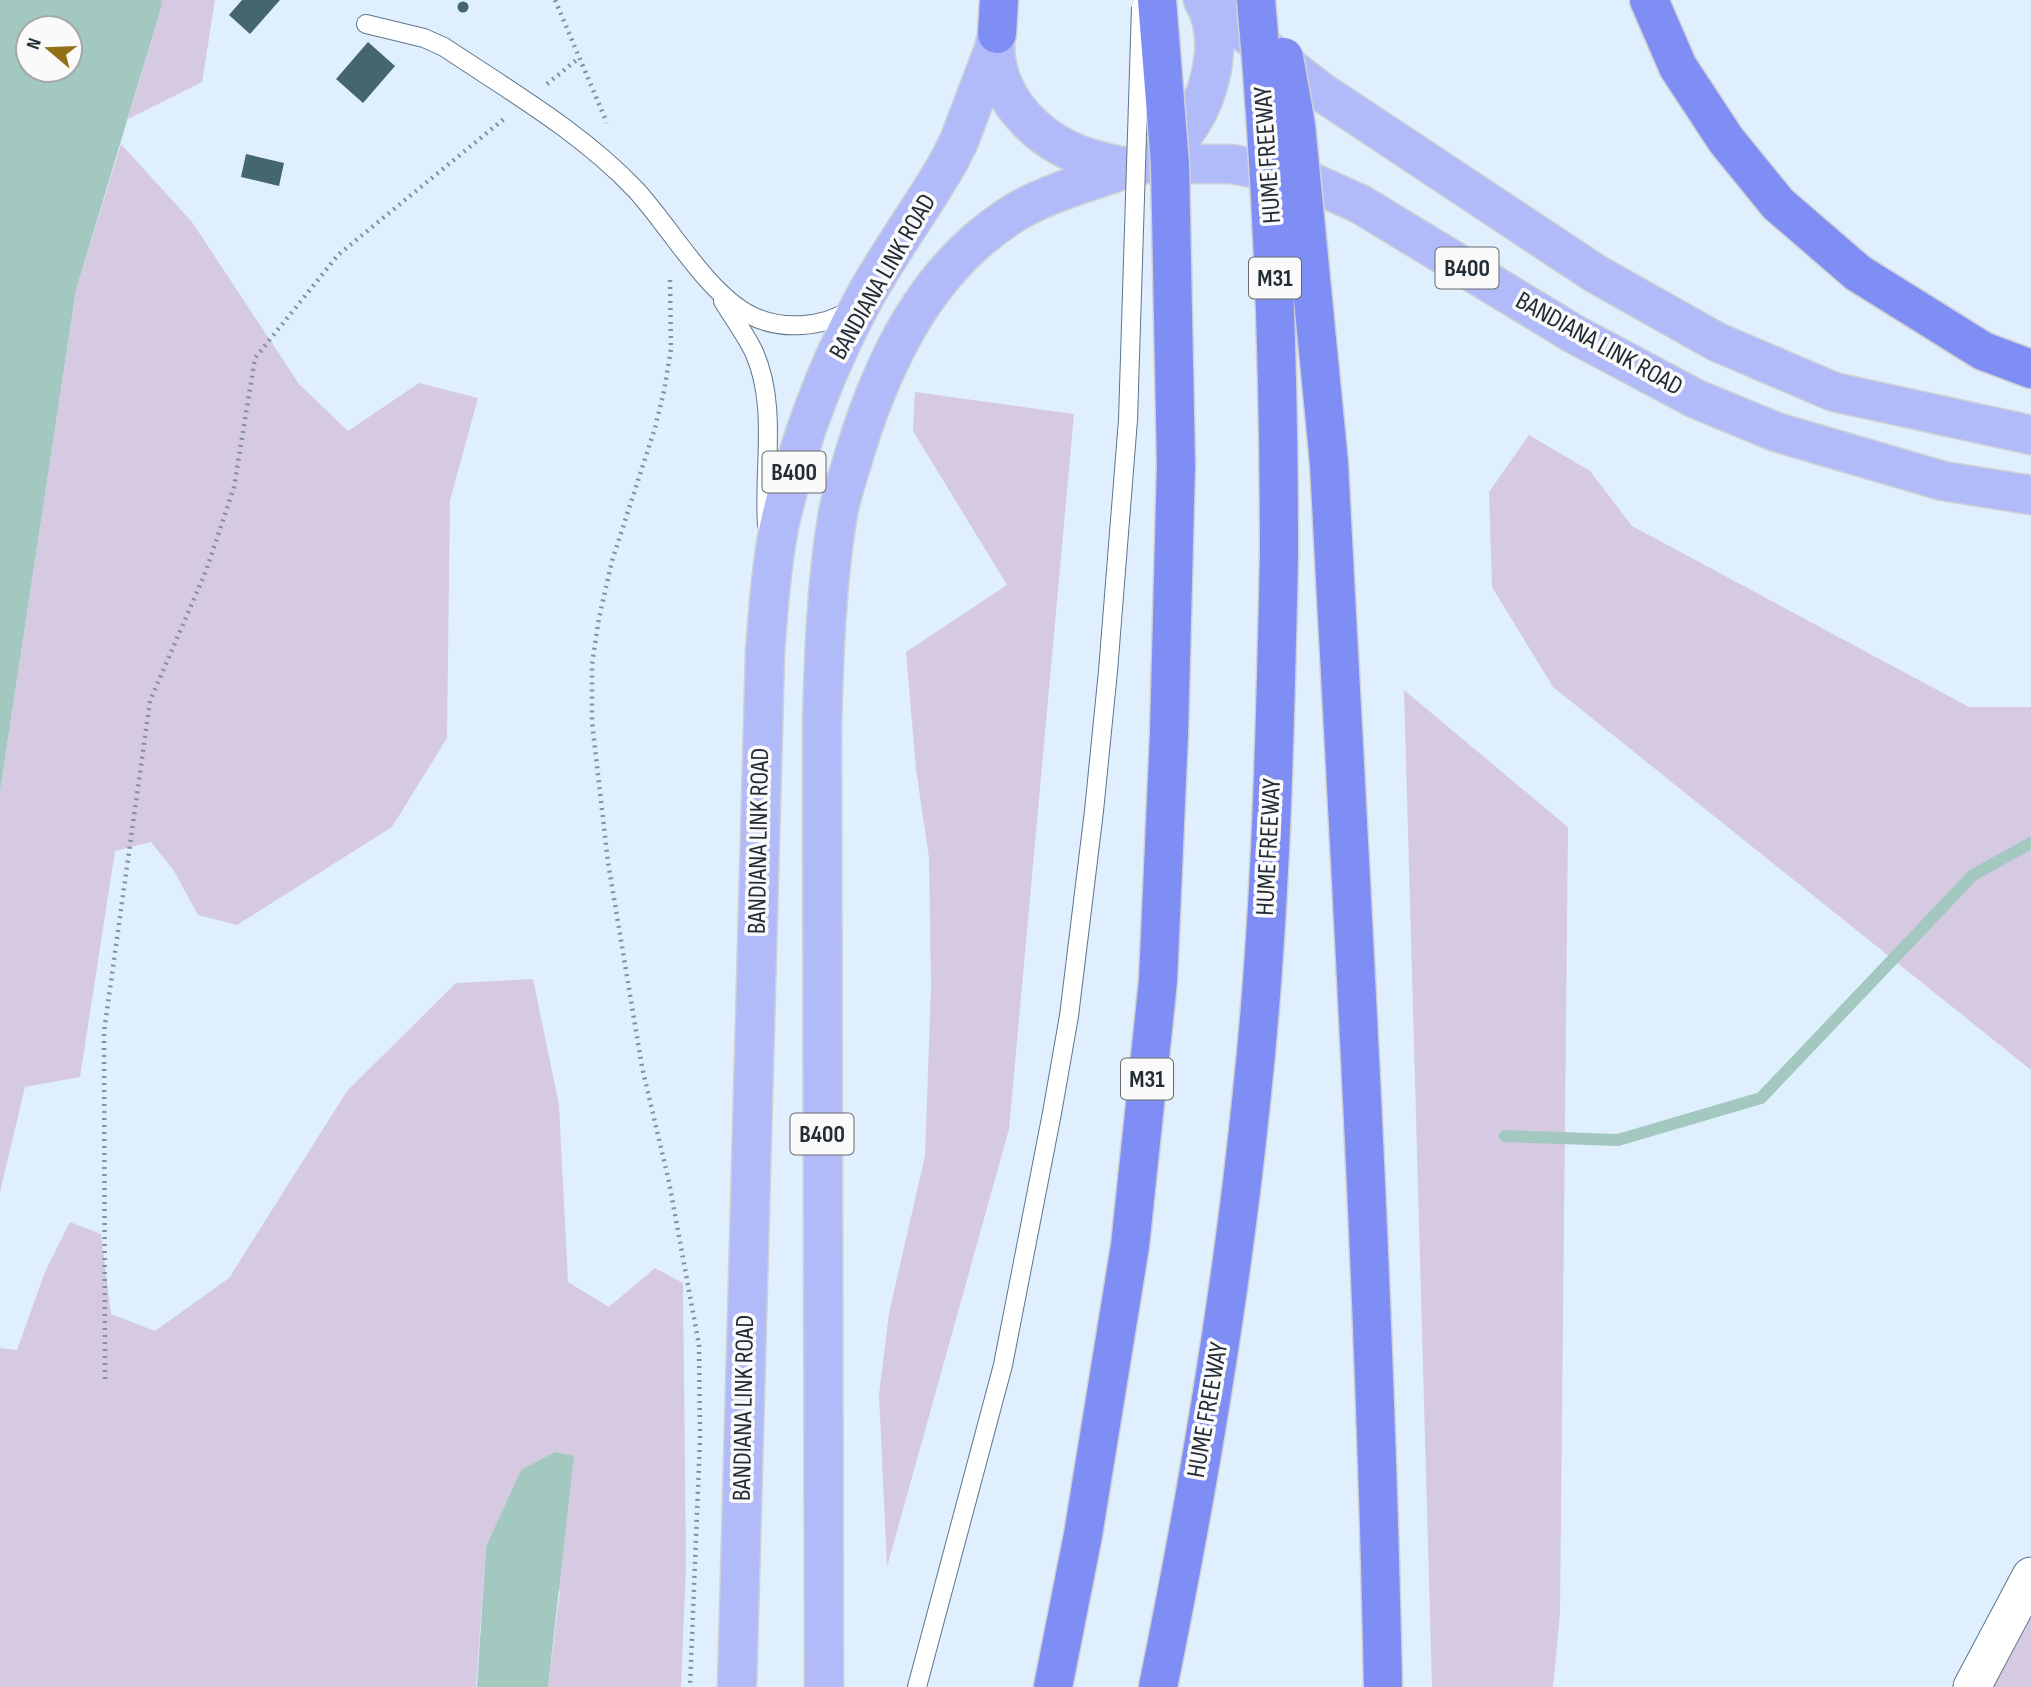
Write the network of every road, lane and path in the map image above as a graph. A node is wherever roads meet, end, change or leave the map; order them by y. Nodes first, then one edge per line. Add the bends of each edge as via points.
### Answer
1 (555, 0) edge
2 (1014, 0) edge
3 (1141, 0) edge
4 (1157, 0) edge
5 (1203, 0) edge
6 (1210, 0) edge
7 (1256, 0) edge
8 (1274, 0) edge
9 (1649, 0) edge
10 (366, 24) dead end
11 (997, 27) edge
12 (579, 58) junction
13 (526, 102) junction
14 (610, 130) dead end
15 (1136, 165) junction
16 (670, 279) dead end
17 (709, 279) junction
18 (863, 300) junction
19 (2031, 369) edge
20 (2031, 435) edge
21 (2031, 495) edge
22 (772, 570) junction
23 (105, 1379) dead end
24 (2031, 1576) edge
25 (690, 1687) edge
26 (737, 1687) edge
27 (824, 1687) edge
28 (917, 1687) edge
29 (1053, 1687) edge
30 (1158, 1687) edge
31 (1383, 1687) edge
32 (1972, 1687) edge

1 - 12 path
2 - 11 main road, B400
3 - 28 lane, bridge via 1128,420 1108,671 1078,948 1003,1365
4 - 29 highway, M31, bridge via 1170,164 1176,465 1158,981 1130,1246
5 - 15 main road, B400 via 1211,15 1214,38 1203,100 1179,140 1166,152
6 - 20 main road, B400 via 1244,32 1343,106 1596,274 1717,342 1834,392
7 - 30 highway, HUME FREEWAY / M31, bridge via 1274,244 1279,437 1272,821 1252,1093 1220,1343
8 - 31 highway, bridge via 1296,125 1329,463 1367,1236
9 - 19 highway via 1678,67 1726,139 1778,204 1858,273 1983,351
10 - 13 lane via 444,47
11 - 15 main road, B400 via 1000,78 1035,128 1087,158
11 - 18 main road, BANDIANA LINK ROAD / B400 via 960,141
12 - 13 path
12 - 14 path
13 - 17 lane via 570,131 635,190
13 - 23 path via 338,256 255,358 234,487 205,571 150,701 104,1032
15 - 21 main road, BANDIANA LINK ROAD / B400 via 1231,164 1311,182 1360,204 1574,334 1696,399 1776,432 1917,474
15 - 27 main road, BANDIANA LINK ROAD / B400 via 1009,216 955,260 918,311 886,369 868,410 837,516 828,582 822,725
16 - 25 path via 671,349 664,391 599,618 592,664 592,722 608,862 642,1067 699,1345
17 - 18 lane via 752,317 788,325 834,318
17 - 22 lane via 754,351 762,373 768,420 765,505
18 - 22 main road, BANDIANA LINK ROAD / B400 via 803,438
22 - 26 main road, BANDIANA LINK ROAD / B400 via 764,668
24 - 32 street

